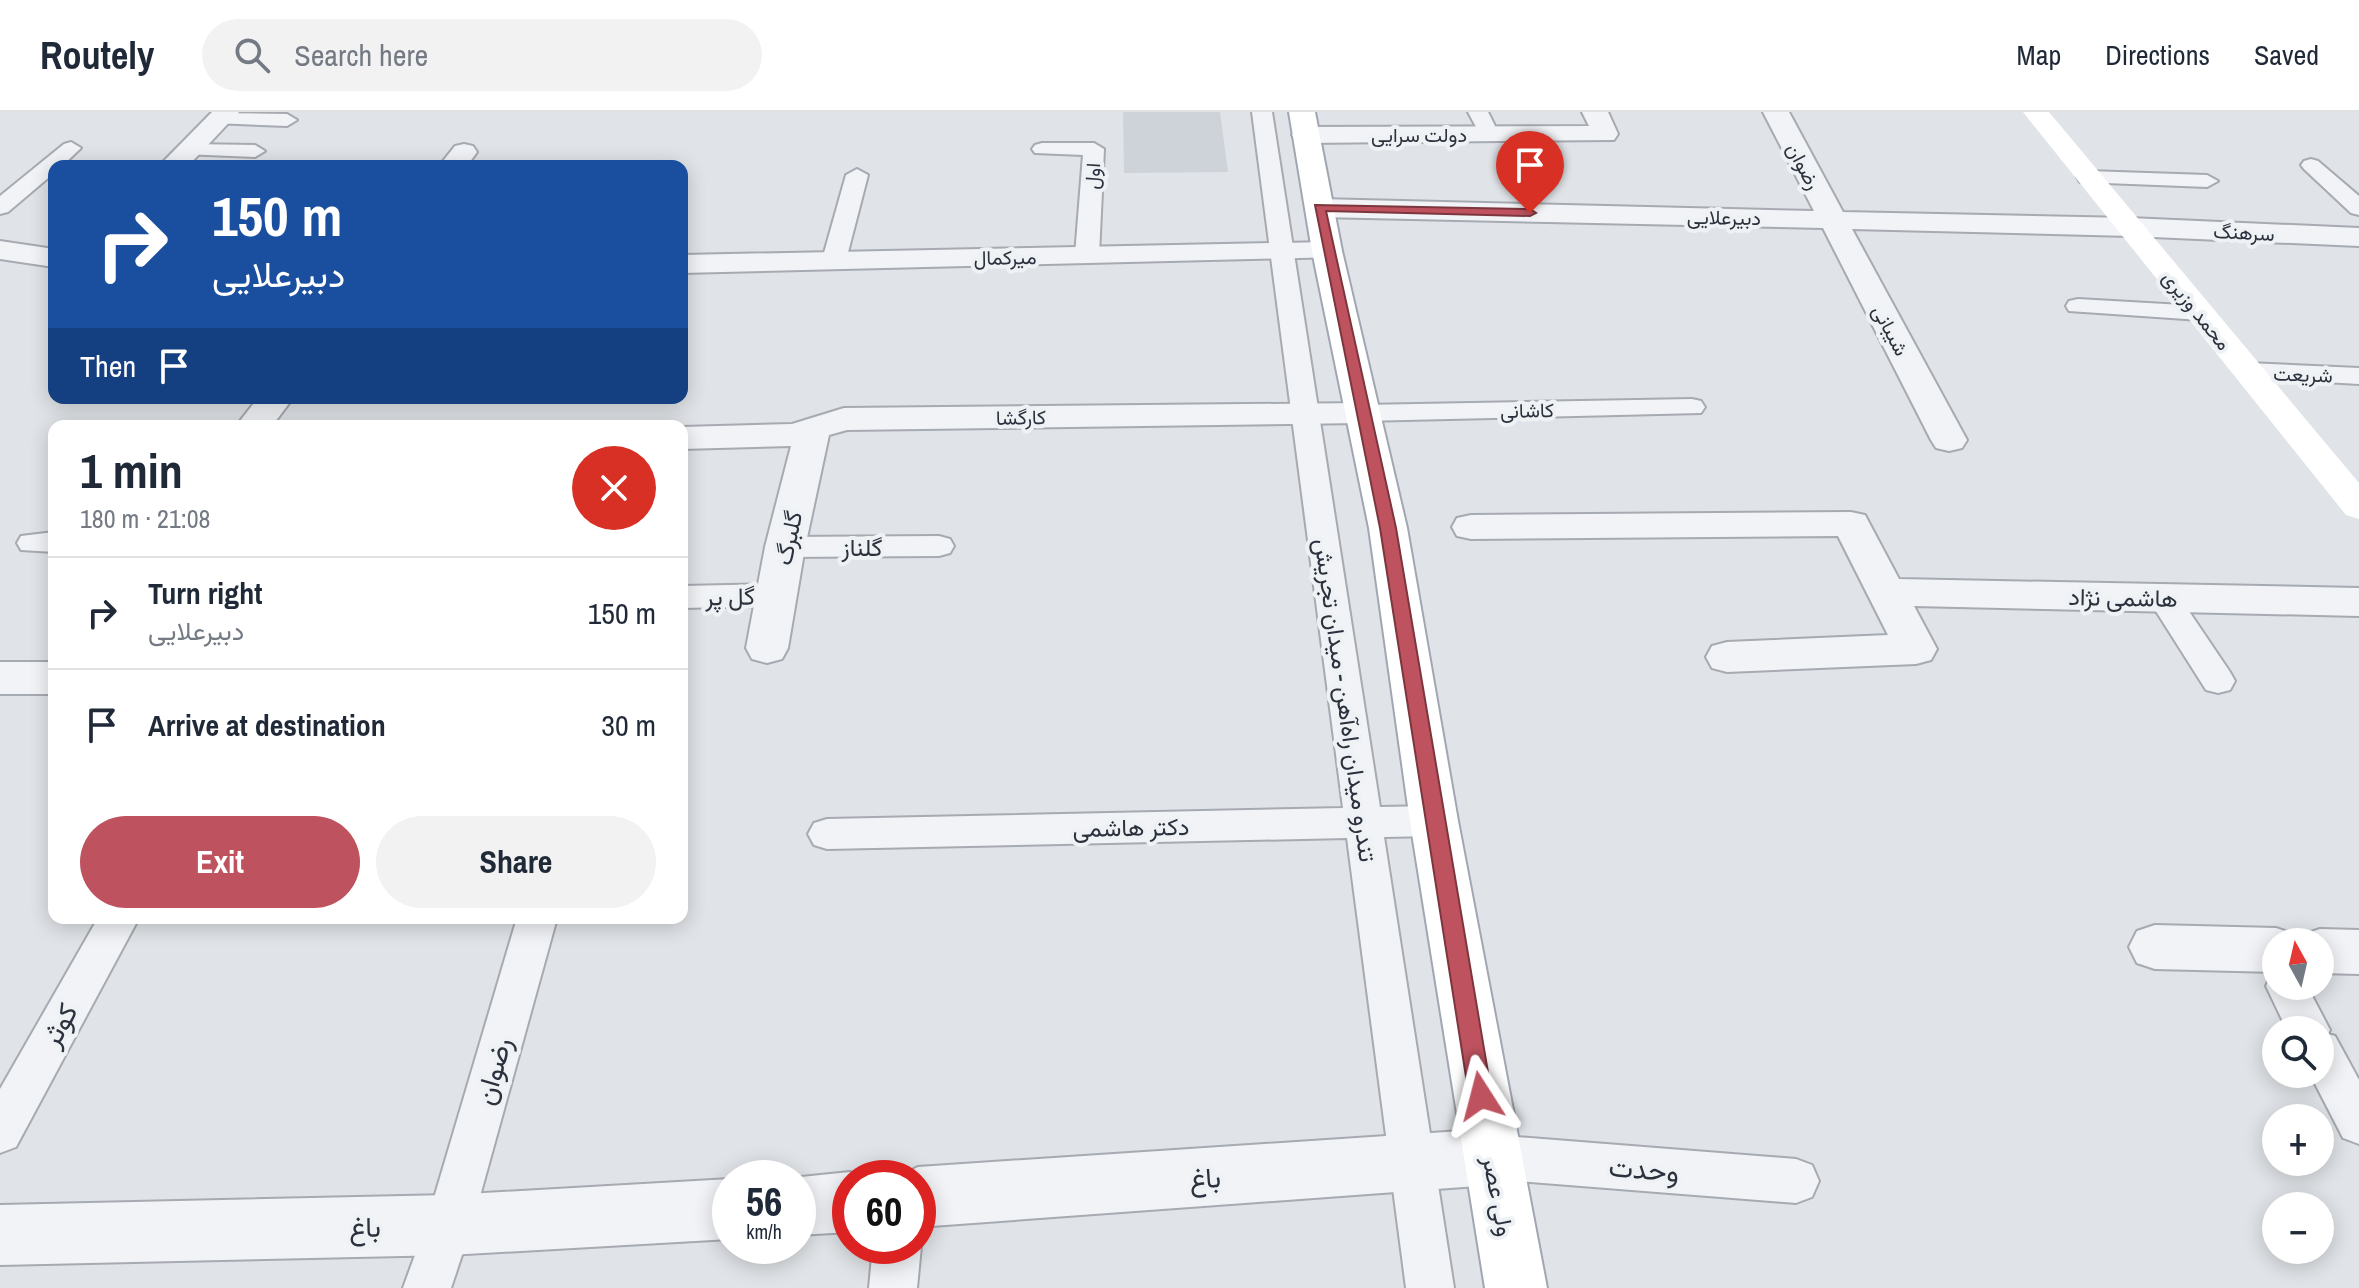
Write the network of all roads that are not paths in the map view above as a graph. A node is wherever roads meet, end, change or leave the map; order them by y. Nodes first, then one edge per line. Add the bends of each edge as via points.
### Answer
1 (1262, 112) edge
2 (1595, 112) edge
3 (1776, 112) edge
4 (2036, 112) edge
5 (223, 116) edge
6 (287, 120) dead end
7 (1303, 123) edge
8 (1483, 123) edge
9 (71, 148) dead end
10 (1042, 149) dead end
11 (255, 151) dead end
12 (181, 158) edge
13 (57, 160) edge
14 (2311, 165) dead end
15 (48, 167) edge
16 (857, 175) dead end
17 (2088, 177) junction
18 (2207, 181) dead end
19 (0, 207) edge
20 (1319, 208) junction
21 (2359, 208) edge
22 (1833, 220) junction
23 (2130, 227) junction
24 (2359, 237) edge
25 (0, 250) edge
26 (1327, 251) junction
27 (1282, 252) junction
28 (1087, 255) junction
29 (48, 257) edge
30 (834, 260) junction
31 (688, 264) edge
32 (2078, 306) dead end
33 (2200, 313) junction
34 (2248, 371) junction
35 (2359, 376) edge
36 (271, 404) edge
37 (1692, 407) dead end
38 (1362, 413) junction
39 (1305, 414) junction
40 (259, 420) edge
41 (813, 429) junction
42 (688, 438) edge
43 (1949, 440) dead end
44 (2359, 507) edge
45 (1471, 527) dead end
46 (939, 546) dead end
47 (785, 547) junction
48 (1886, 592) junction
49 (778, 595) junction
50 (688, 597) edge
51 (2163, 597) junction
52 (2359, 602) edge
53 (767, 648) dead end
54 (1727, 657) dead end
55 (0, 678) edge
56 (48, 678) edge
57 (2218, 681) dead end
58 (1434, 821) junction
59 (1363, 822) junction
60 (827, 834) dead end
61 (116, 924) edge
62 (535, 924) edge
63 (2155, 947) dead end
64 (2334, 951) edge
65 (2359, 952) edge
66 (2262, 961) edge
67 (2334, 1076) edge
68 (2359, 1123) edge
69 (0, 1132) edge
70 (1491, 1157) junction
71 (1412, 1163) junction
72 (1796, 1181) dead end
73 (936, 1196) edge
74 (712, 1210) edge
75 (449, 1225) junction
76 (0, 1235) edge
77 (895, 1264) edge
78 (427, 1288) edge
79 (893, 1288) edge
80 (1430, 1288) edge
81 (1516, 1288) edge

1 - 27 lane, تندرو میدان راه‌آهن - میدان تجریش
2 - 8 street, دولت سرایی via 1605,134
3 - 22 street, رضوان
4 - 17 main road, محمد وزیری
5 - 6 lane
5 - 12 street
7 - 8 street, دولت سرایی
7 - 20 main road, ولی عصر
9 - 13 lane
10 - 28 lane, اول via 1094,149
11 - 12 lane
14 - 21 lane
15 - 19 lane
16 - 30 lane
17 - 18 lane
17 - 23 main road, محمد وزیری
20 - 22 street, دبیرعلایی
20 - 26 main road, ولی عصر
22 - 23 street, دبیرعلایی
22 - 43 street, شیبانی
23 - 24 street, سرهنگ
23 - 33 main road, محمد وزیری
25 - 29 street
26 - 27 street, میرکمال
26 - 38 main road, ولی عصر
27 - 28 street, میرکمال
27 - 39 lane, تندرو میدان راه‌آهن - میدان تجریش
28 - 30 street, میرکمال
30 - 31 street, میرکمال
32 - 33 lane
33 - 34 main road, محمد وزیری
34 - 35 lane, شریعت
34 - 44 main road, محمد وزیری
36 - 40 street
37 - 38 lane, کاشانی
38 - 39 street, کارگشا
38 - 58 main road, ولی عصر via 1388,528
39 - 41 street, کارگشا via 844,419
39 - 59 lane, تندرو میدان راه‌آهن - میدان تجریش
41 - 42 street, کارگشا via 795,435
41 - 47 street, گلبرگ
45 - 48 street via 1851,524
46 - 47 lane, گلناز
47 - 49 street, گلبرگ
48 - 51 street, هاشمی نژاد
48 - 54 street via 1916,649
49 - 50 lane, گل پر
49 - 53 street, گلبرگ
51 - 52 street, هاشمی نژاد
51 - 57 lane
55 - 56 street
58 - 59 lane, دکتر هاشمی
58 - 70 main road, ولی عصر
59 - 60 lane, دکتر هاشمی
59 - 71 lane, تندرو میدان راه‌آهن - میدان تجریش
61 - 69 lane, کوثر
62 - 75 lane, رضوان
63 - 66 street
64 - 65 street
67 - 68 lane
70 - 71 street, باغ
70 - 72 lane, وحدت
70 - 81 main road, ولی عصر
71 - 73 street, باغ
71 - 80 lane, تندرو میدان راه‌آهن - میدان تجریش
74 - 75 street, باغ
75 - 76 street, باغ
75 - 78 lane, رضوان
77 - 79 lane

